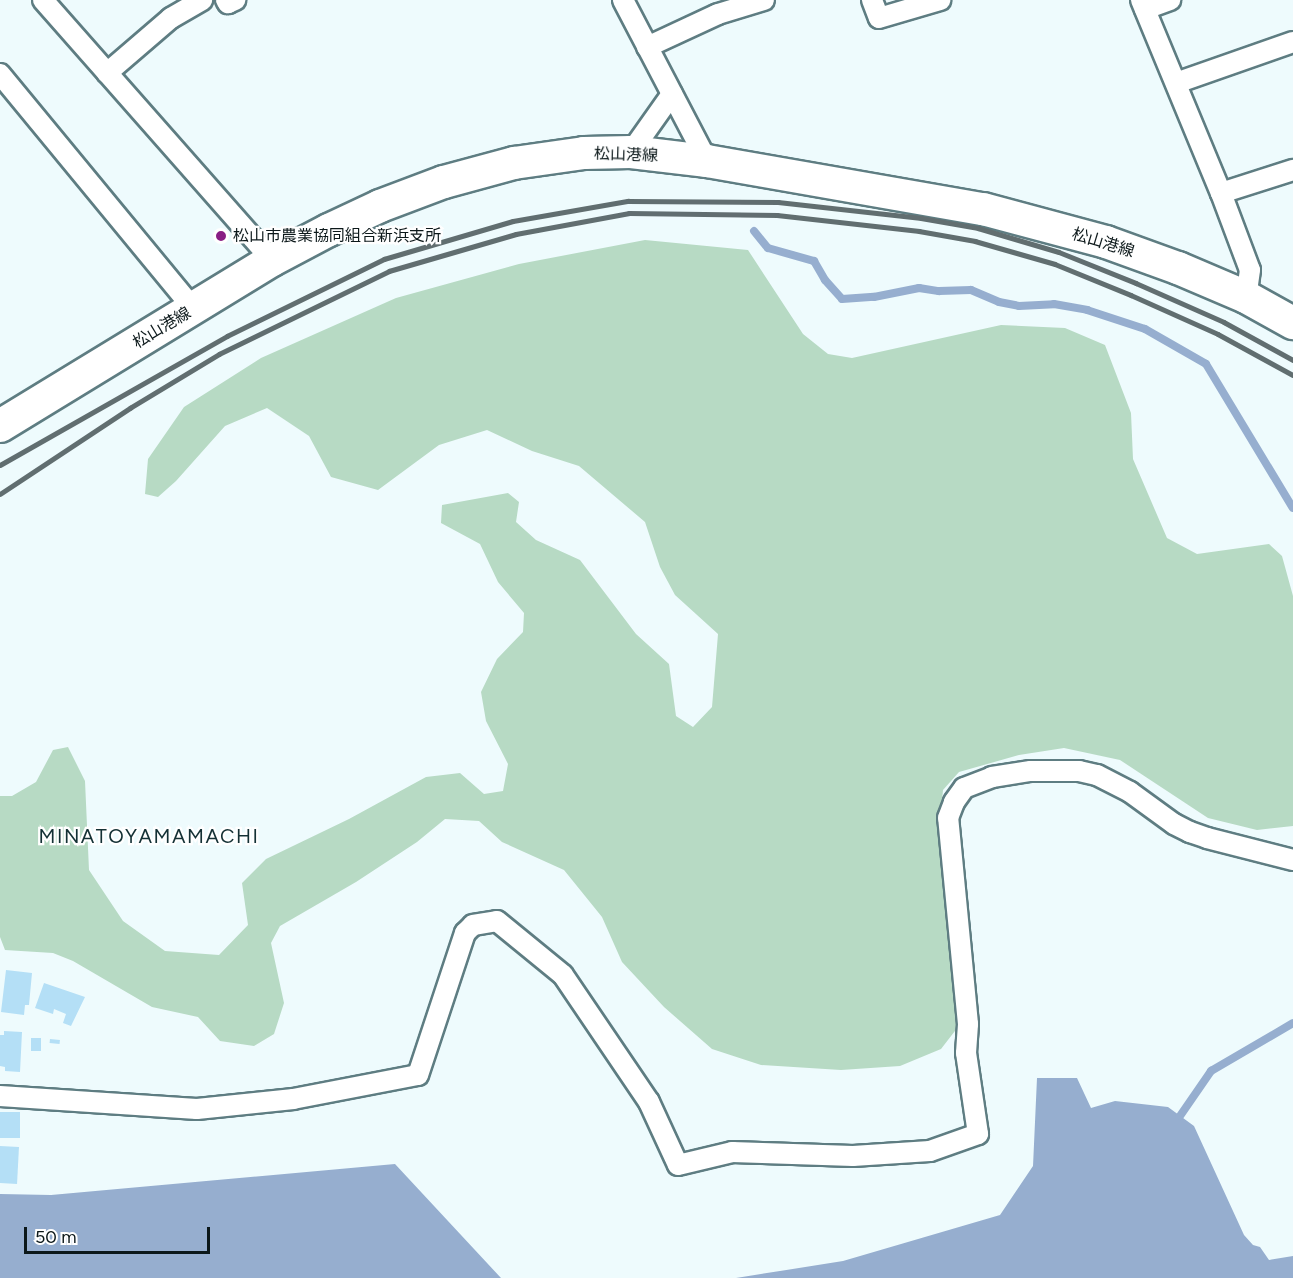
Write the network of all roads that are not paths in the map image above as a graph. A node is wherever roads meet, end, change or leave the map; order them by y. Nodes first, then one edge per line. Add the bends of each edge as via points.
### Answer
1 (43, 0) edge
2 (202, 0) edge
3 (226, 0) edge
4 (235, 0) edge
5 (623, 0) edge
6 (764, 0) edge
7 (873, 0) edge
8 (940, 0) edge
9 (1170, 0) edge
10 (1143, 5) edge
11 (1293, 42) edge
12 (647, 47) junction
13 (107, 73) junction
14 (0, 74) edge
15 (1176, 83) junction
16 (672, 94) junction
17 (631, 152) junction
18 (707, 161) junction
19 (1293, 170) edge
20 (1221, 193) junction
21 (272, 260) junction
22 (1246, 297) junction
23 (194, 309) junction
24 (1293, 323) edge
25 (0, 426) edge
26 (1293, 860) edge
27 (0, 1096) edge

1 - 13 street
2 - 13 street via 171,18
3 - 4 street
5 - 12 street
6 - 12 street via 718,14
7 - 8 street via 879,18
9 - 10 street
10 - 15 street
11 - 15 street
12 - 16 street
13 - 21 street
14 - 23 street
15 - 20 street
16 - 17 street
16 - 18 street
17 - 18 main road, 松山港線
17 - 21 main road, 松山港線 via 584,153 514,163 444,182 380,206
18 - 22 main road, 松山港線 via 983,209 1107,242
19 - 20 street
20 - 22 street via 1250,270
21 - 23 main road, 松山港線
22 - 24 main road, 松山港線
23 - 25 main road, 松山港線
26 - 27 street via 1206,838 1174,824 1130,792 1097,775 1079,771 1031,771 992,777 964,789 948,818 968,1024 966,1053 978,1134 930,1151 853,1156 732,1152 678,1165 649,1102 563,975 497,921 473,925 465,933 418,1075 293,1099 197,1109

